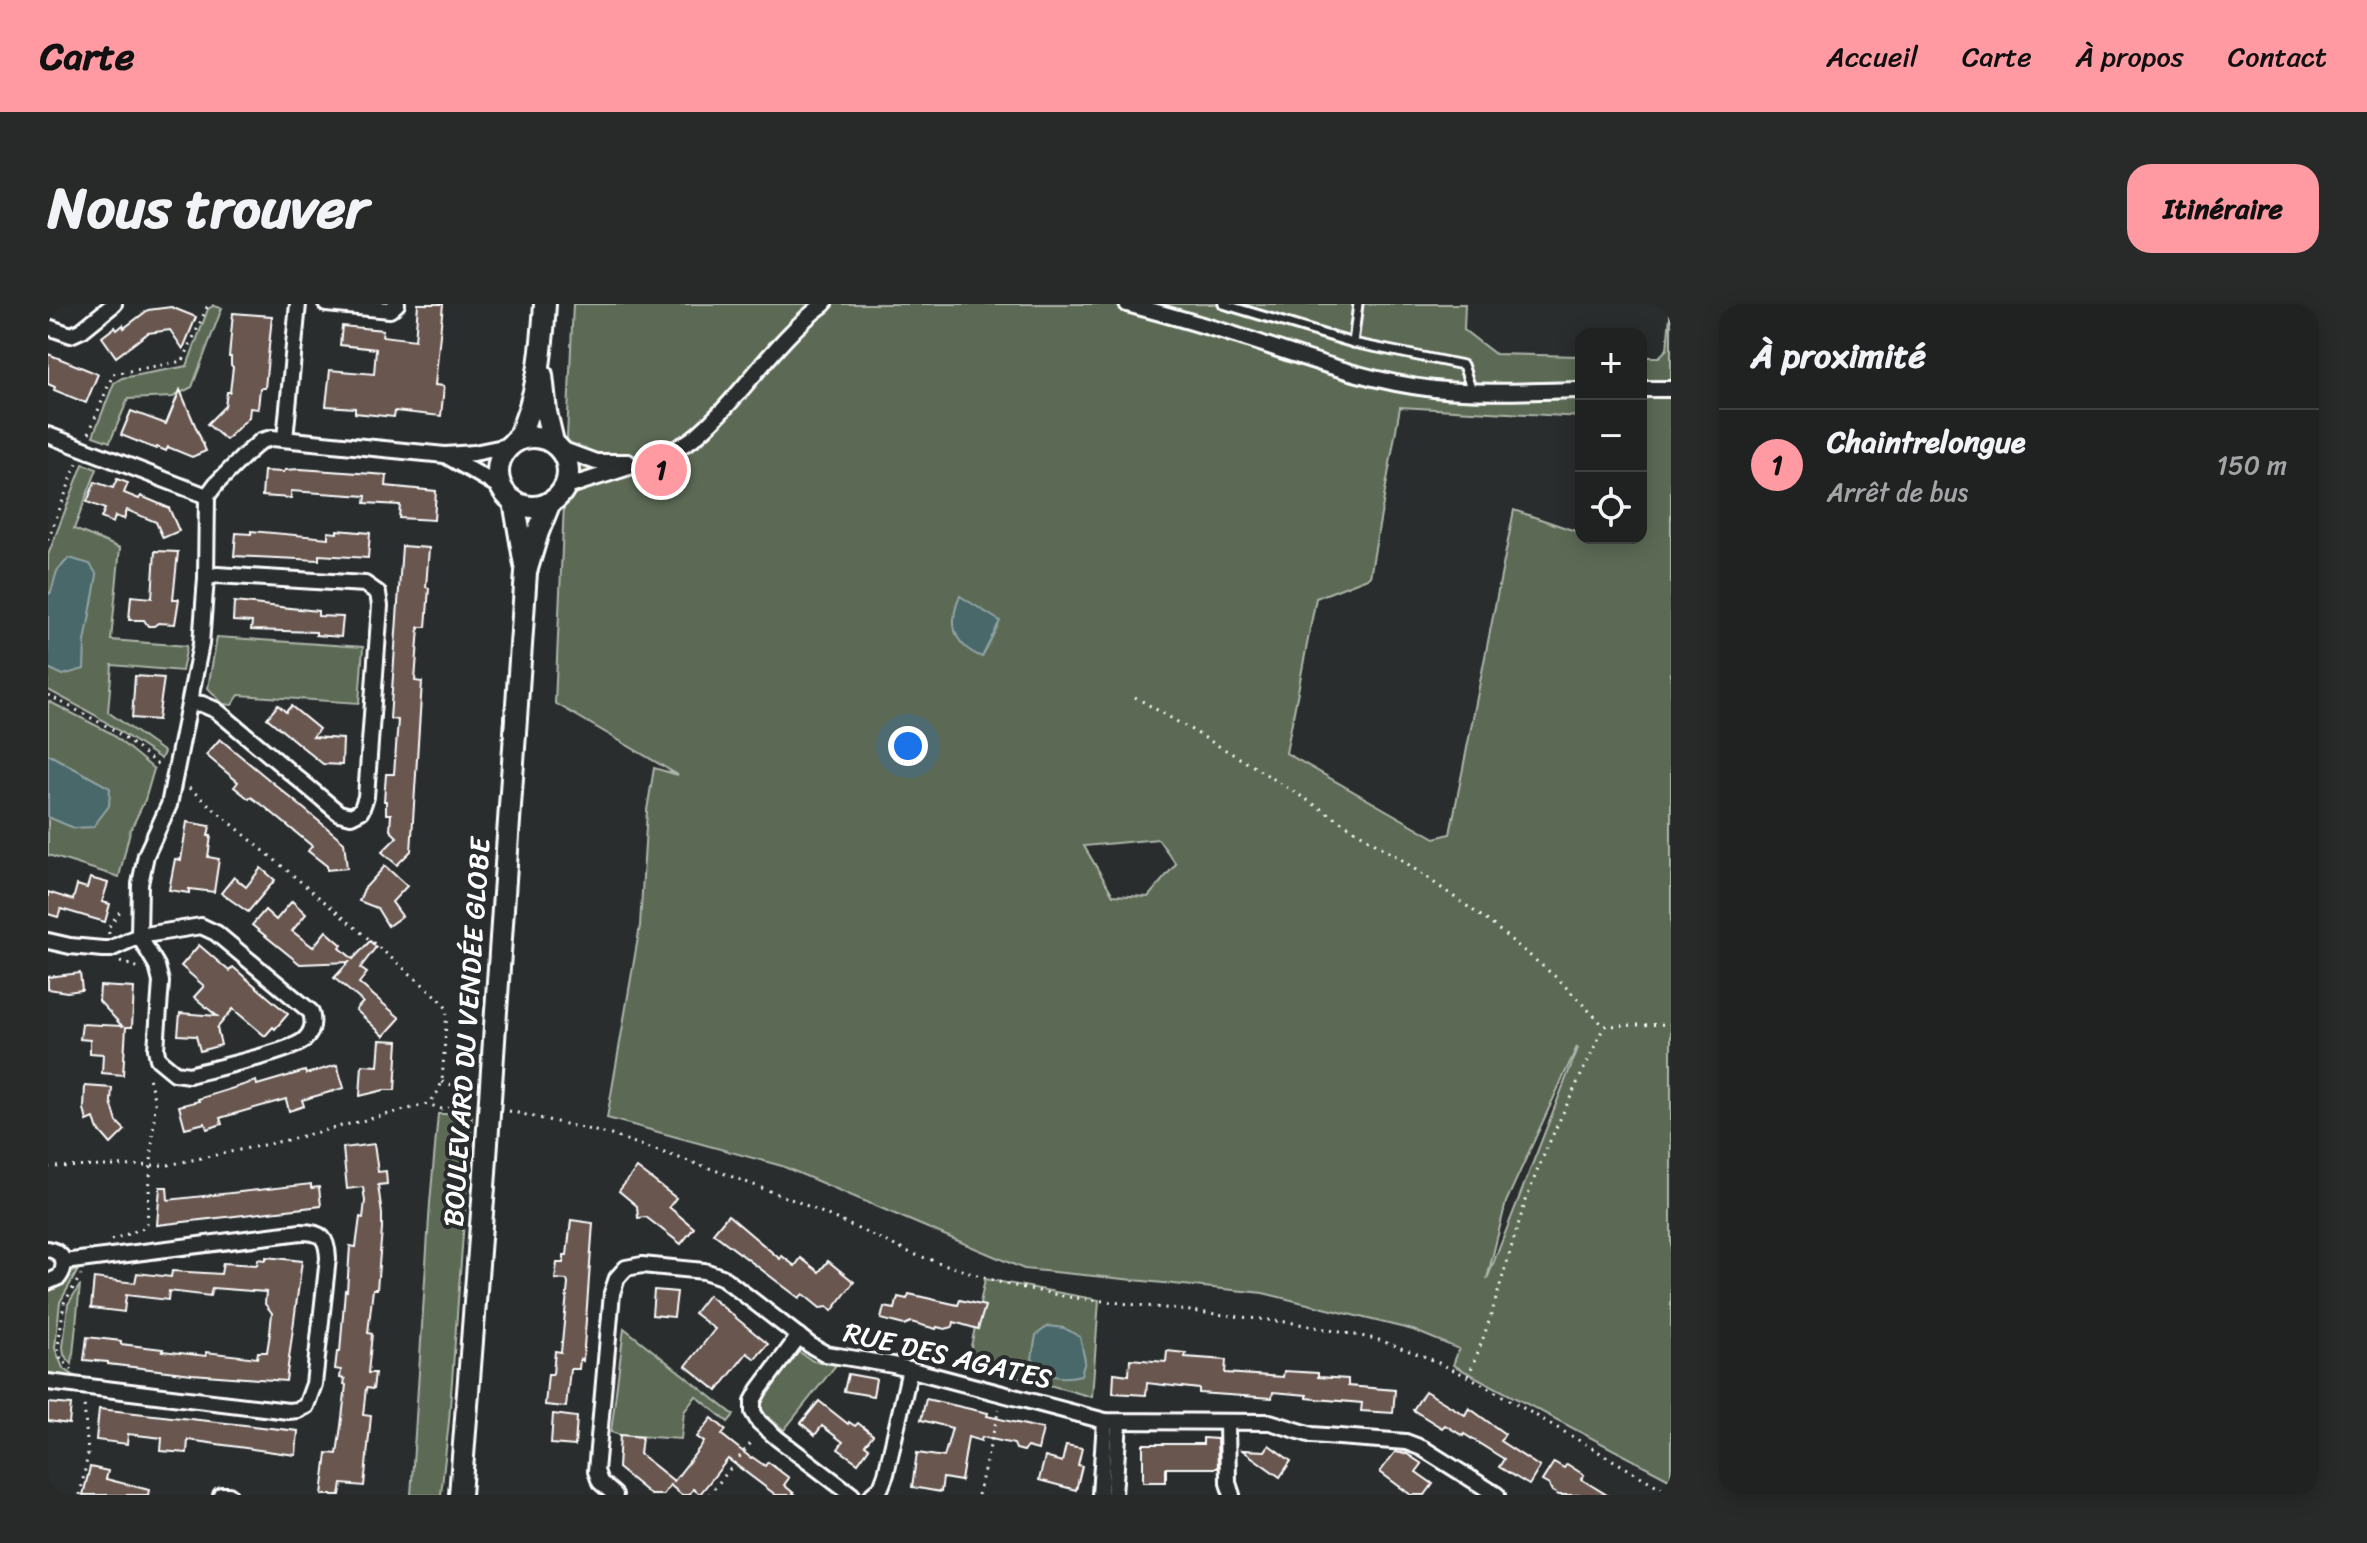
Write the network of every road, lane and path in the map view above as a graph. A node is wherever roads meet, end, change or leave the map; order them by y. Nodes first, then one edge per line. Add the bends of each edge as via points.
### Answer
1 (114, 304) edge
2 (213, 304) edge
3 (298, 304) edge
4 (326, 304) edge
5 (397, 304) edge
6 (545, 304) edge
7 (824, 304) edge
8 (1127, 304) edge
9 (1223, 304) edge
10 (1358, 304) edge
11 (808, 311) edge
12 (48, 327) edge
13 (1353, 343) junction
14 (541, 366) junction
15 (1647, 389) edge
16 (1671, 389) edge
17 (1575, 390) edge
18 (1472, 391) junction
19 (89, 434) dead end
20 (48, 435) edge
21 (285, 439) junction
22 (512, 443) junction
23 (557, 446) junction
24 (445, 455) junction
25 (78, 460) dead end
26 (641, 462) junction
27 (508, 494) junction
28 (557, 495) junction
29 (207, 496) junction
30 (48, 540) edge
31 (526, 572) junction
32 (206, 578) junction
33 (48, 695) edge
34 (1135, 697) dead end
35 (191, 703) junction
36 (176, 777) junction
37 (125, 895) dead end
38 (139, 936) junction
39 (48, 941) edge
40 (110, 949) junction
41 (142, 968) dead end
42 (1671, 1024) edge
43 (1604, 1026) junction
44 (148, 1072) dead end
45 (442, 1082) junction
46 (490, 1095) junction
47 (428, 1104) junction
48 (469, 1106) dead end
49 (509, 1111) dead end
50 (151, 1166) junction
51 (48, 1167) edge
52 (110, 1240) dead end
53 (48, 1249) edge
54 (85, 1260) junction
55 (64, 1262) junction
56 (48, 1282) edge
57 (799, 1336) junction
58 (910, 1369) junction
59 (1468, 1376) junction
60 (48, 1382) edge
61 (84, 1385) junction
62 (1004, 1394) junction
63 (1112, 1421) junction
64 (1227, 1422) junction
65 (764, 1426) junction
66 (596, 1488) edge
67 (1671, 1494) edge
68 (80, 1495) edge
69 (221, 1495) edge
70 (229, 1495) edge
71 (460, 1495) edge
72 (615, 1495) edge
73 (709, 1495) edge
74 (852, 1495) edge
75 (872, 1495) edge
76 (978, 1495) edge
77 (1100, 1495) edge
78 (1114, 1495) edge
79 (1232, 1495) edge
80 (1497, 1495) edge

1 - 12 street via 71,335
2 - 19 path via 183,361 113,374
3 - 21 street
4 - 5 street via 390,310
6 - 14 main road
7 - 11 street
8 - 18 street via 1325,366 1433,389
9 - 13 lane
10 - 13 lane
11 - 26 street via 704,430
13 - 18 lane via 1463,365
14 - 22 main road via 529,411
14 - 23 main road via 546,412
15 - 16 street
17 - 18 street
20 - 29 street
21 - 24 street
21 - 29 street via 261,441
22 - 23 main road via 528,436
22 - 24 street
22 - 27 main road via 498,466
23 - 26 street via 596,462
23 - 28 main road via 568,468
24 - 27 street
25 - 30 path
26 - 28 street
27 - 28 main road via 532,507
27 - 31 main road, BOULEVARD DU VENDÉE GLOBE
28 - 31 main road, BOULEVARD DU VENDÉE GLOBE
29 - 32 street
31 - 46 main road, BOULEVARD DU VENDÉE GLOBE
32 - 35 street
32 - 35 street via 365,584 378,593 361,811 351,816 339,813 216,710
33 - 36 path via 114,730
34 - 43 path via 1253,766 1464,903 1557,978
35 - 36 street
36 - 38 street via 146,855
36 - 45 path via 439,998 447,1009
37 - 40 path via 123,910 108,928
38 - 38 street via 161,982 158,1059 175,1073 189,1075 296,1046 311,1033 311,1012 216,933 201,926
38 - 40 street
39 - 40 street
40 - 41 path via 110,959
42 - 43 path
43 - 59 path via 1534,1180
44 - 50 path via 155,1103
45 - 46 path
45 - 47 path
46 - 71 main road, BOULEVARD DU VENDÉE GLOBE
47 - 48 path via 442,1109
47 - 50 path via 287,1140
49 - 59 path via 608,1134 712,1169 913,1254 1005,1284 1376,1339
50 - 51 path
50 - 52 path via 147,1223
53 - 55 street
54 - 55 street
54 - 61 path via 64,1303 58,1347 61,1359 85,1380
54 - 61 street via 301,1232 323,1237 328,1258 314,1384 306,1406 288,1411
55 - 56 street via 59,1277
57 - 58 street, RUE DES AGATES via 826,1354
57 - 65 street via 753,1401 753,1412
57 - 66 street, RUE DES AGATES via 722,1277 688,1269 626,1268 612,1293
58 - 62 street, RUE DES AGATES
58 - 75 street via 886,1474
59 - 67 path
60 - 61 street
61 - 68 path via 88,1454
62 - 63 street, RUE DES AGATES
62 - 76 path
63 - 64 street, RUE DES AGATES
63 - 77 street
63 - 78 street
64 - 79 street
64 - 80 street, RUE DES AGATES via 1270,1422 1312,1435 1406,1442
65 - 73 path
65 - 74 street
66 - 72 street, RUE DES AGATES
69 - 70 street

